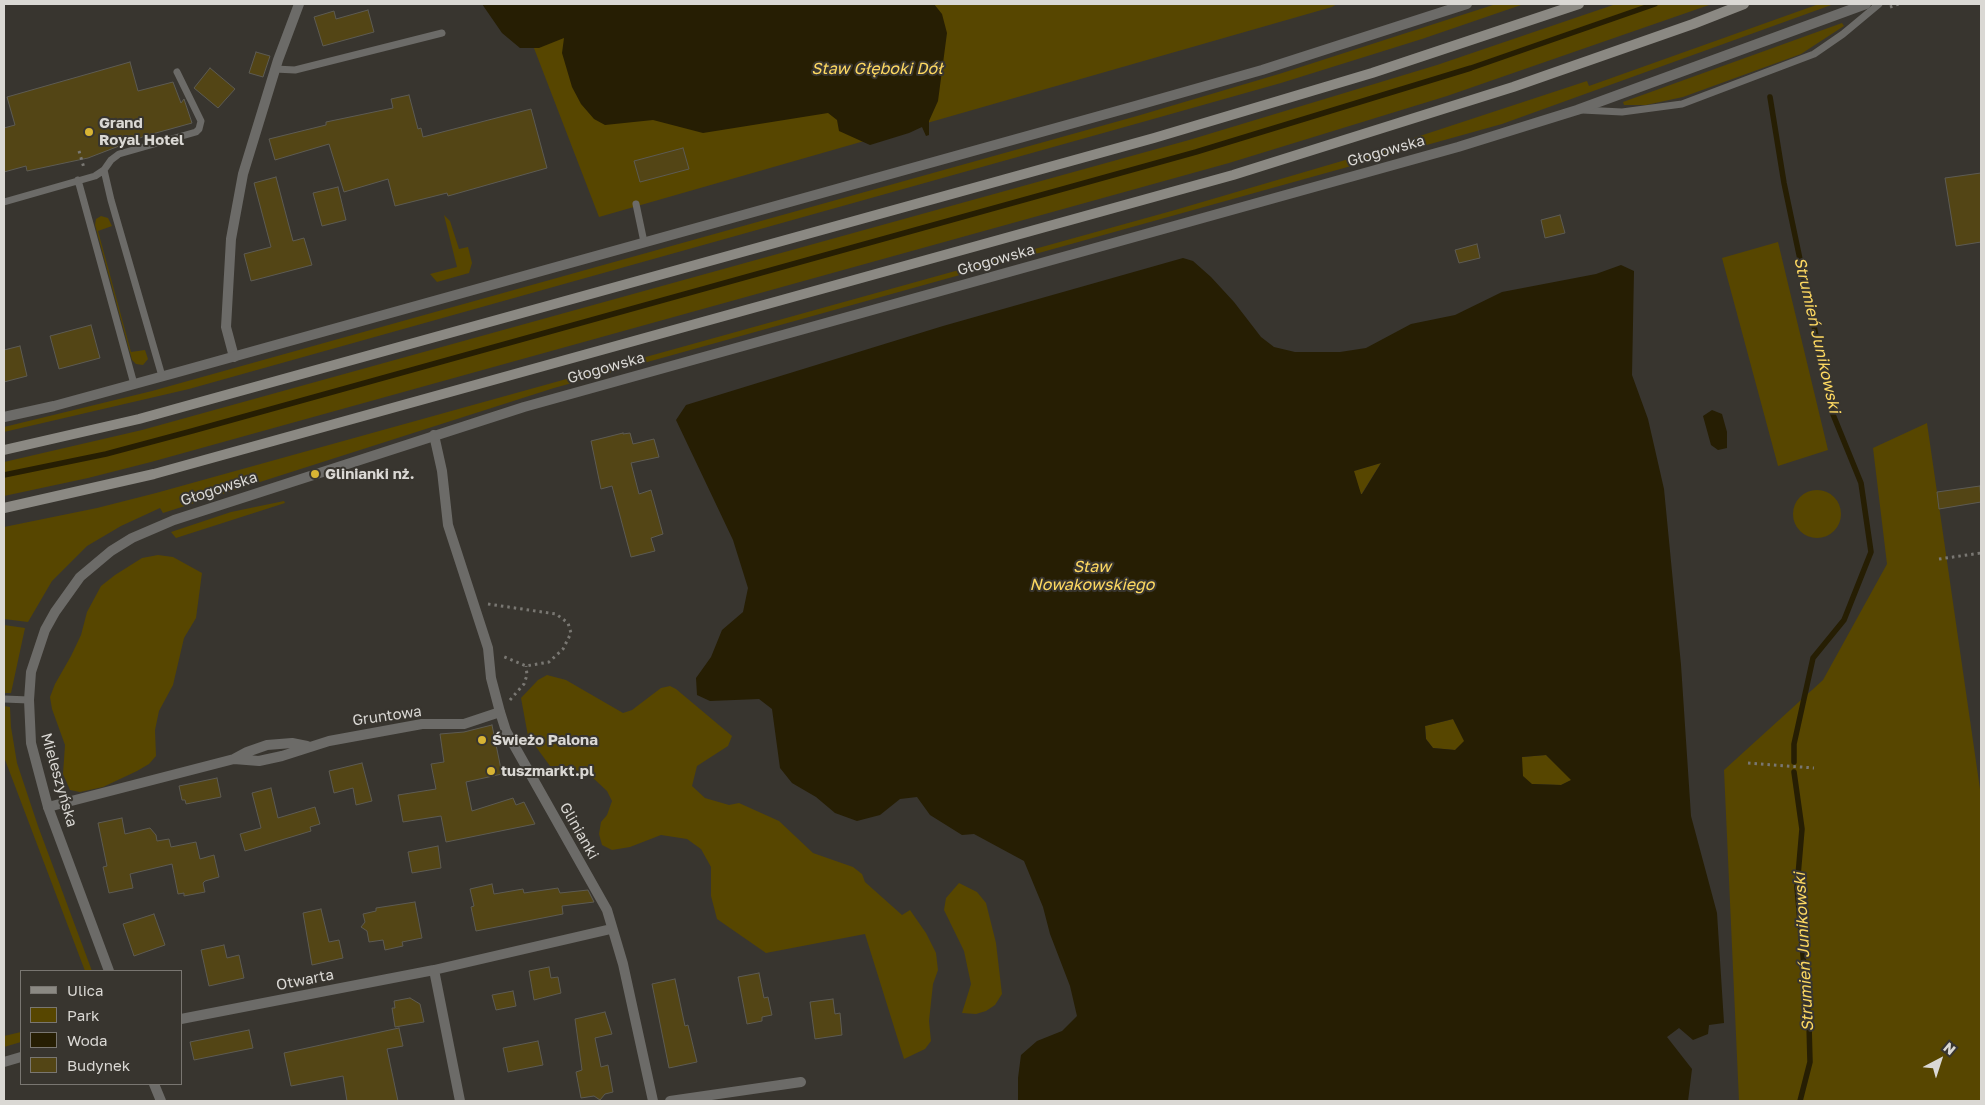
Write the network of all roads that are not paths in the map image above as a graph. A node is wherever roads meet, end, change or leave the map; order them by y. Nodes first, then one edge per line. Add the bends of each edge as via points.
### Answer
1 (1467, 4) edge
2 (1579, 4) edge
3 (1744, 4) edge
4 (1866, 4) edge
5 (1879, 4) edge
6 (297, 5) edge
7 (442, 33) dead end
8 (275, 69) junction
9 (177, 72) dead end
10 (1577, 110) junction
11 (104, 170) junction
12 (78, 180) junction
13 (4, 202) edge
14 (636, 204) dead end
15 (644, 242) junction
16 (234, 356) junction
17 (162, 376) junction
18 (134, 384) junction
19 (4, 416) edge
20 (434, 435) junction
21 (4, 450) edge
22 (4, 508) edge
23 (132, 538) joint
24 (4, 699) edge
25 (29, 700) junction
26 (500, 712) junction
27 (48, 807) junction
28 (612, 929) junction
29 (109, 970) edge
30 (434, 970) junction
31 (182, 1019) edge
32 (20, 1057) edge
33 (4, 1062) edge
34 (801, 1082) dead end
35 (154, 1085) edge
36 (162, 1101) edge
37 (460, 1101) edge
38 (654, 1101) edge
39 (670, 1101) edge

1 - 15 street via 1244,75
2 - 21 main road via 1381,70 1154,138 139,419
3 - 22 main road, Głogowska via 1522,84 1233,175 154,474
4 - 10 street, Głogowska
5 - 10 lane via 1814,54 1682,104 1630,112
6 - 8 street
7 - 8 lane via 295,70
8 - 16 street via 244,174 232,230 226,327
9 - 11 lane via 200,121 199,129 192,134 119,154
10 - 20 street, Głogowska via 1458,147 524,406
11 - 12 lane
11 - 17 lane
12 - 13 lane
12 - 18 lane
14 - 15 lane
15 - 16 street
16 - 17 street
17 - 18 street
18 - 19 street
20 - 23 street, Głogowska via 174,520
20 - 26 street, Glinianki via 448,525 488,648 491,678
23 - 25 street, Mieleszyńska via 98,560 80,577 55,612 45,630 32,672
24 - 25 lane
25 - 27 street, Mieleszyńska via 31,743
26 - 27 street, Gruntowa via 464,724 422,724 308,746 259,761 234,759
26 - 28 street, Glinianki via 506,731 607,910
27 - 29 street, Mieleszyńska
28 - 30 street, Otwarta
28 - 38 street, Glinianki
30 - 31 street, Otwarta
30 - 37 street
32 - 33 street
34 - 39 street
35 - 36 street

